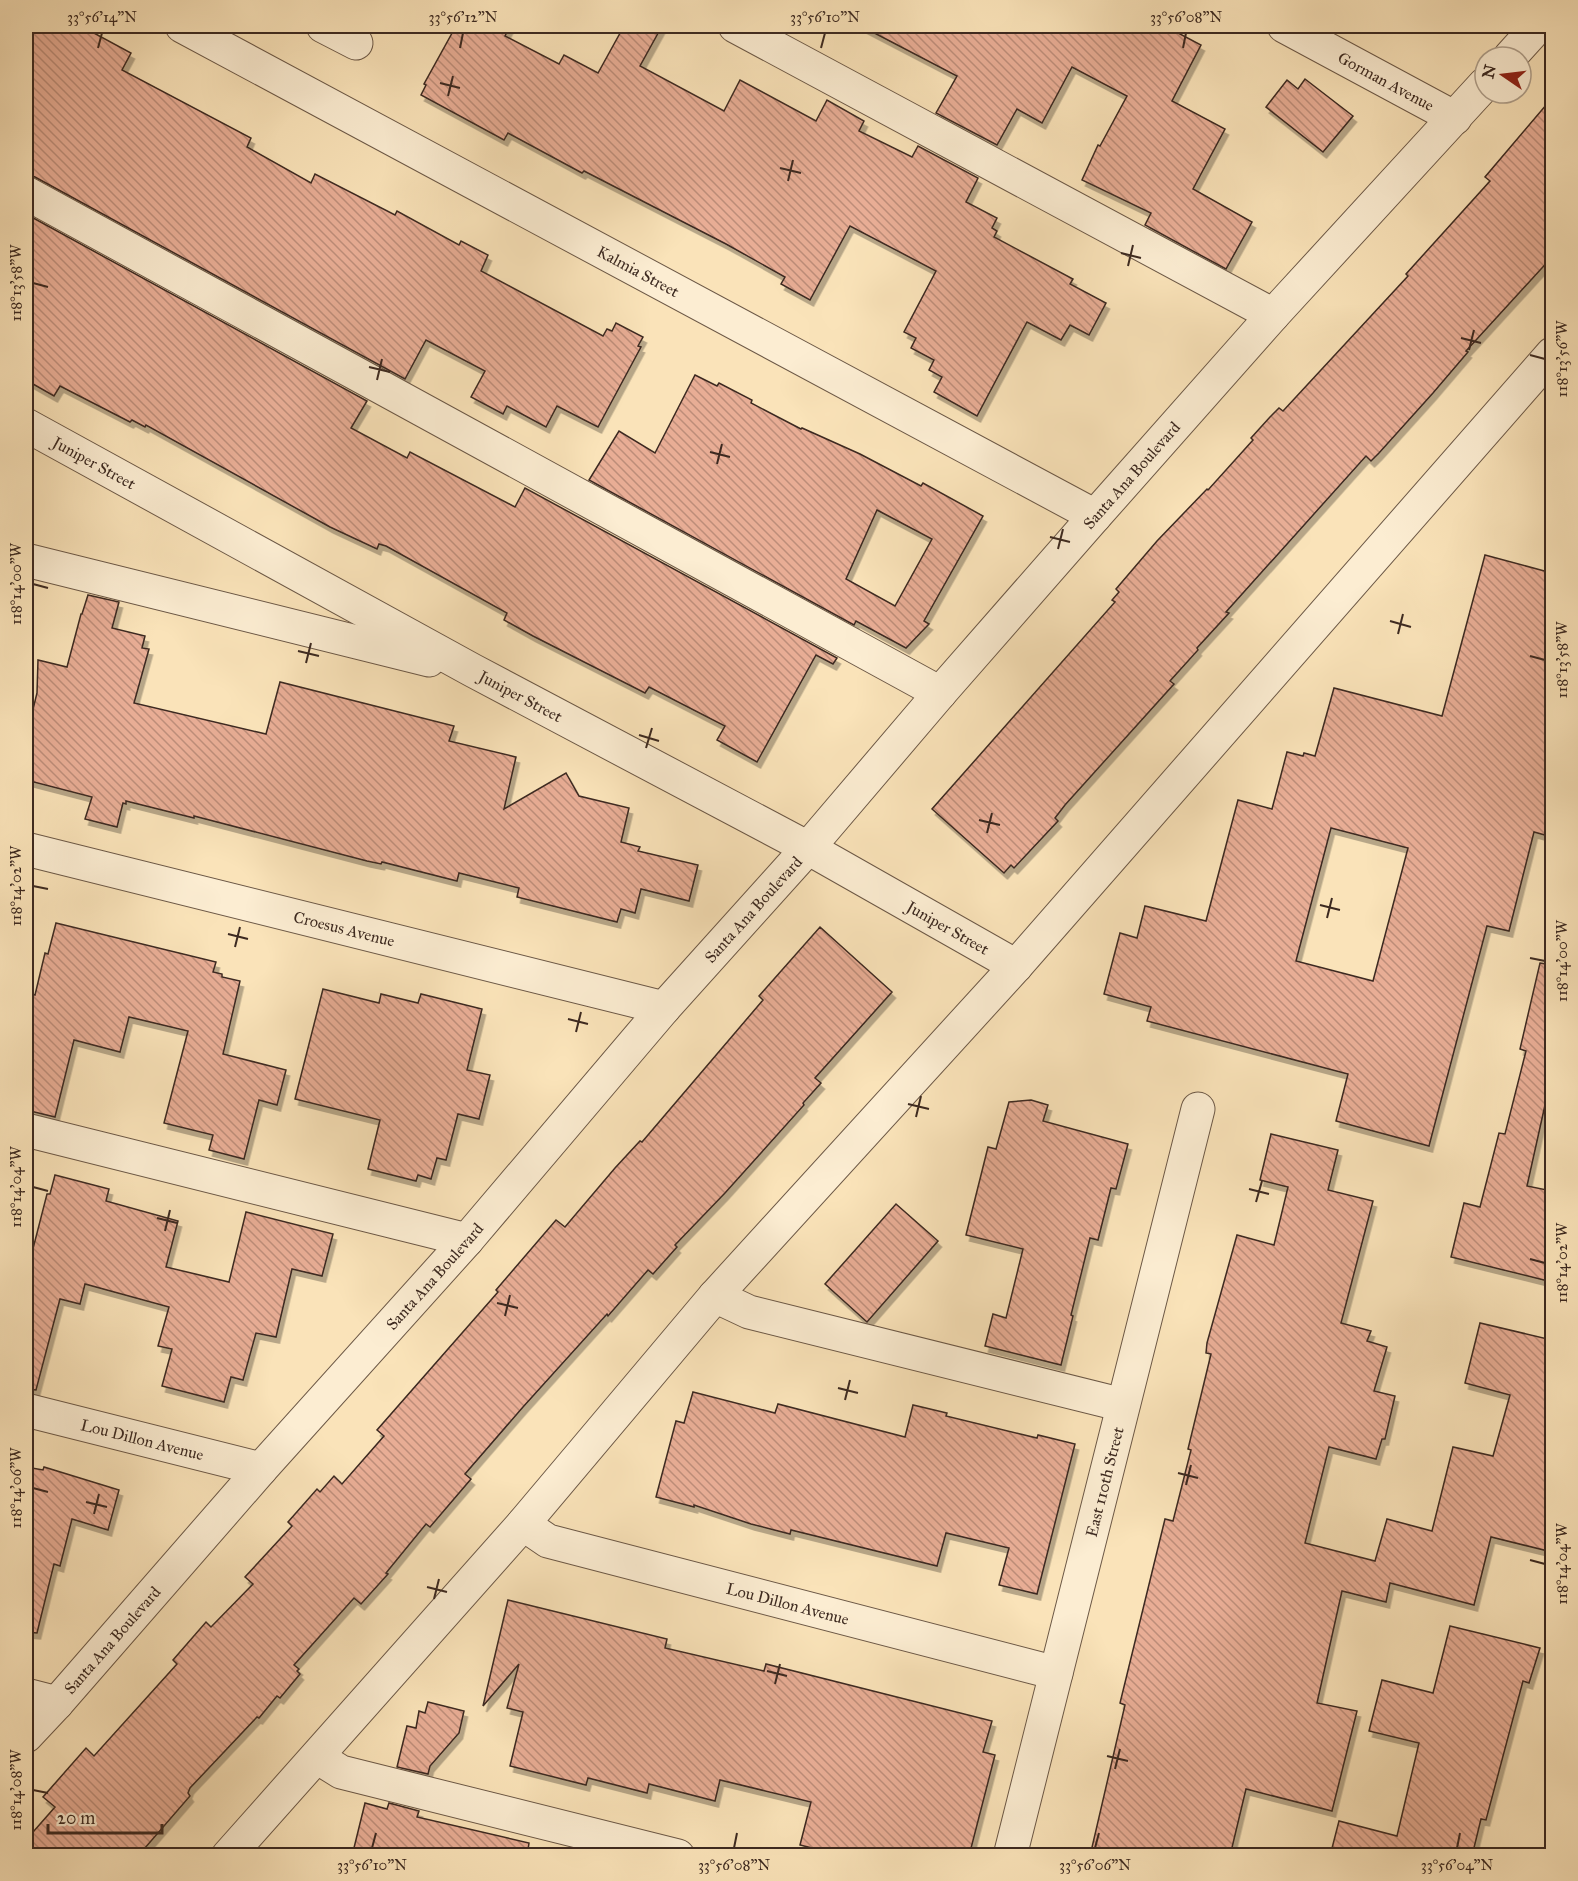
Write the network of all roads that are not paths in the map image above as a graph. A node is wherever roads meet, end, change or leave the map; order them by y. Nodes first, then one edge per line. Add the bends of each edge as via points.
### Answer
1 (182, 26) edge
2 (323, 26) edge
3 (735, 26) edge
4 (1284, 26) edge
5 (1538, 26) edge
6 (356, 43) dead end
7 (1521, 45) edge
8 (1473, 98) edge
9 (1455, 118) junction
10 (26, 193) edge
11 (1273, 315) junction
12 (1552, 354) edge
13 (26, 425) edge
14 (1095, 516) junction
15 (26, 560) edge
16 (472, 670) junction
17 (940, 693) junction
18 (808, 848) junction
19 (26, 849) edge
20 (1016, 966) junction
21 (664, 1008) junction
22 (1198, 1109) dead end
23 (26, 1130) edge
24 (467, 1240) junction
25 (716, 1296) junction
26 (1123, 1405) junction
27 (26, 1410) edge
28 (261, 1469) junction
29 (523, 1524) junction
30 (1056, 1673) junction
31 (26, 1695) edge
32 (57, 1703) junction
33 (26, 1736) edge
34 (317, 1757) junction
35 (228, 1856) edge
36 (678, 1856) edge
37 (1010, 1856) edge

1 - 14 street, Kalmia Street
2 - 6 street
3 - 11 street
4 - 9 street, Gorman Avenue
5 - 7 street
8 - 9 street, Santa Ana Boulevard
9 - 11 street, Santa Ana Boulevard
10 - 17 street
11 - 14 street, Santa Ana Boulevard
12 - 20 street
13 - 16 street, Juniper Street
14 - 17 street, Santa Ana Boulevard
15 - 16 street
16 - 18 street, Juniper Street
17 - 18 street, Santa Ana Boulevard
18 - 20 street, Juniper Street
18 - 21 street, Santa Ana Boulevard
19 - 21 street, Croesus Avenue
20 - 25 street
21 - 24 street, Santa Ana Boulevard
22 - 26 street, East 110th Street
23 - 24 street
24 - 28 street, Santa Ana Boulevard
25 - 26 street via 749,1312
25 - 29 street
26 - 30 street, East 110th Street
27 - 28 street, Lou Dillon Avenue
28 - 32 street, Santa Ana Boulevard
29 - 30 street, Lou Dillon Avenue via 548,1541
29 - 34 street
30 - 37 street, East 110th Street
31 - 32 street
32 - 33 street, Santa Ana Boulevard
34 - 35 street
34 - 36 street via 340,1772

